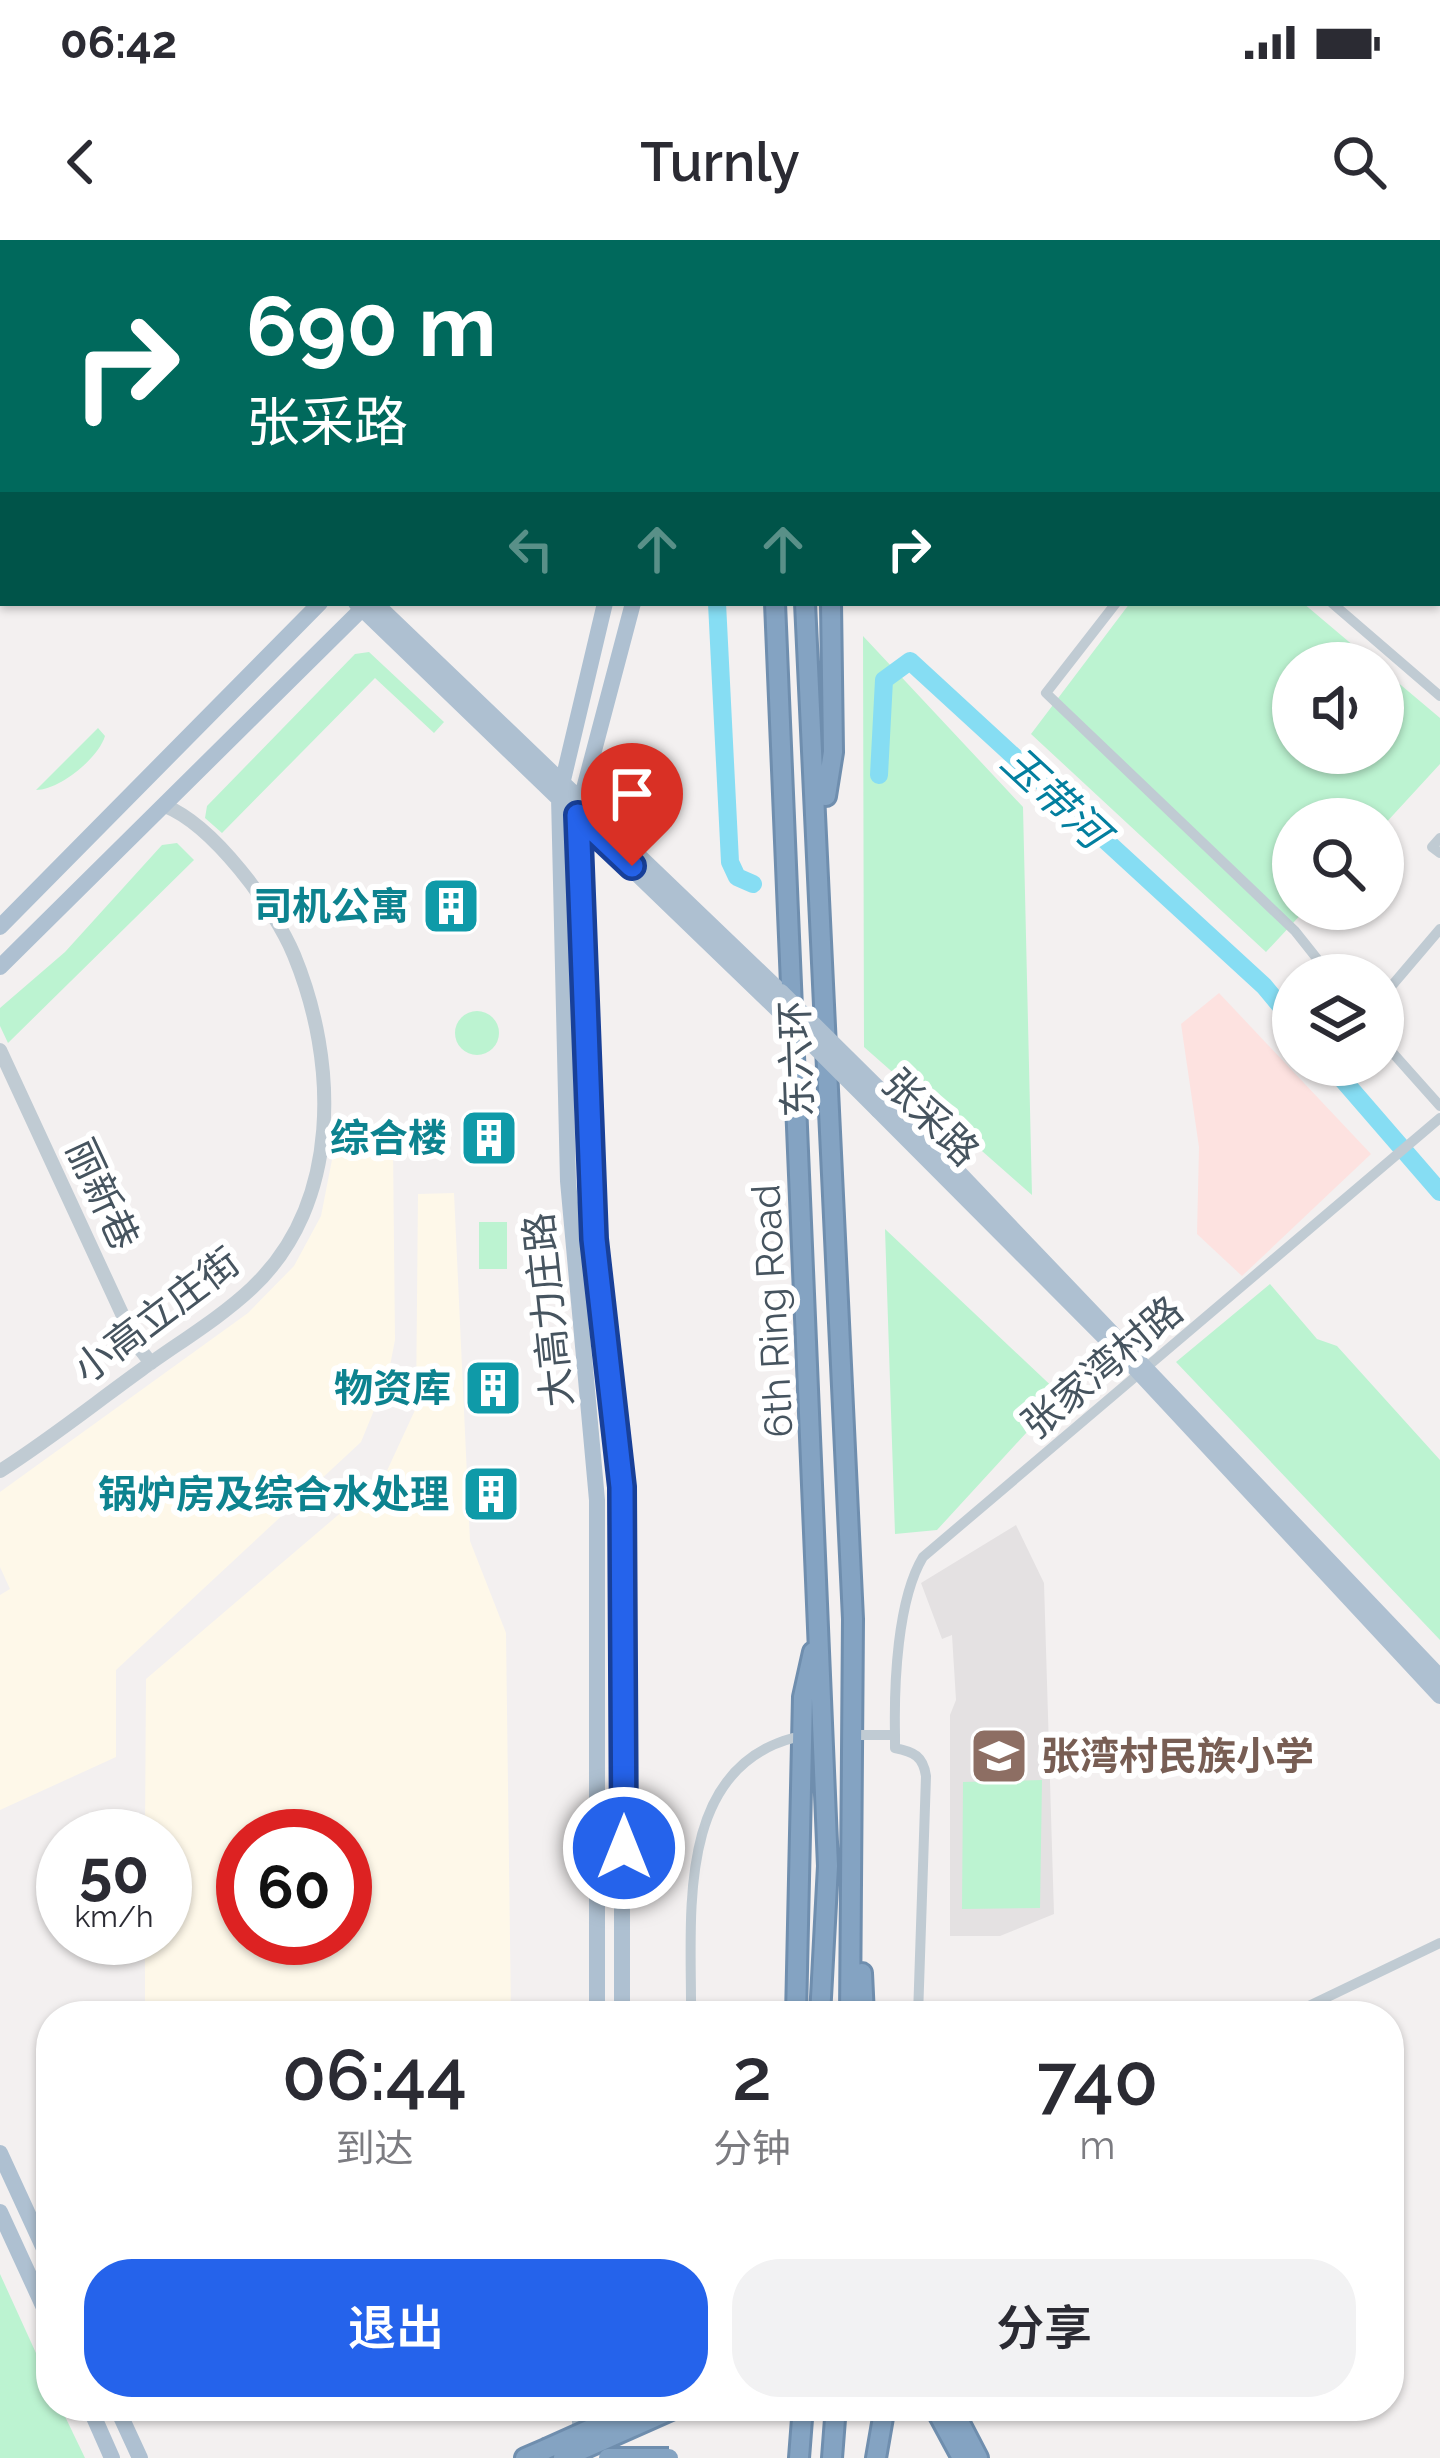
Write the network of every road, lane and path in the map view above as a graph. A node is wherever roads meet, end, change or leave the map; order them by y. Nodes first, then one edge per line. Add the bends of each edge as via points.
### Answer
1 (317, 606) edge
2 (363, 606) edge
3 (367, 606) edge
4 (604, 606) edge
5 (632, 606) edge
6 (776, 606) edge
7 (805, 606) edge
8 (831, 606) edge
9 (1114, 606) edge
10 (1335, 606) edge
11 (1440, 696) edge
12 (560, 789) junction
13 (165, 806) junction
14 (579, 807) junction
15 (820, 830) junction
16 (1440, 838) edge
17 (1440, 853) edge
18 (581, 878) junction
19 (558, 881) junction
20 (0, 927) edge
21 (1440, 929) edge
22 (1313, 954) edge
23 (0, 968) edge
24 (1404, 971) edge
25 (0, 1050) edge
26 (1404, 1066) edge
27 (880, 1101) junction
28 (1440, 1106) edge
29 (1440, 1118) edge
30 (151, 1363) junction
31 (1145, 1371) junction
32 (0, 1471) edge
33 (820, 1618) junction
34 (1440, 1677) edge
35 (1440, 1696) edge
36 (861, 1735) dead end
37 (895, 1735) junction
38 (793, 1738) dead end
39 (854, 1760) junction
40 (1440, 1943) edge
41 (597, 2001) edge
42 (622, 2001) edge
43 (691, 2001) edge
44 (796, 2001) edge
45 (821, 2001) edge
46 (850, 2001) edge
47 (863, 2001) edge
48 (918, 2001) edge
49 (1319, 2001) edge
50 (0, 2153) edge
51 (0, 2212) edge
52 (36, 2231) edge
53 (36, 2291) edge
54 (96, 2421) edge
55 (123, 2421) edge
56 (580, 2421) edge
57 (596, 2421) edge
58 (606, 2421) edge
59 (614, 2421) edge
60 (640, 2421) edge
61 (802, 2421) edge
62 (835, 2421) edge
63 (882, 2421) edge
64 (942, 2421) edge
65 (959, 2421) edge
66 (554, 2453) edge
67 (112, 2458) edge
68 (140, 2458) edge
69 (525, 2458) edge
70 (580, 2458) edge
71 (606, 2458) edge
72 (669, 2458) edge
73 (799, 2458) edge
74 (832, 2458) edge
75 (876, 2458) edge
76 (962, 2458) edge
77 (978, 2458) edge

1 - 20 main road
2 - 13 main road
3 - 12 main road, 张采路
4 - 12 main road, 大高力庄路
5 - 14 main road, 大高力庄路
6 - 33 highway, 6th Ring Road
7 - 15 highway, 东六环
8 - 15 highway via 833,752
9 - 22 street via 1046,693
10 - 11 street
12 - 14 main road, 张采路
12 - 19 main road, 大高力庄路
13 - 23 main road
13 - 30 street, 小高立庄街 via 184,813 243,874 288,941 316,1023 323,1117 312,1193 275,1263
14 - 18 main road, 大高力庄路
14 - 27 main road, 张采路, bridge via 781,1013
14 - 27 main road, 张采路, bridge via 781,992
15 - 39 highway, 东六环
16 - 17 street via 1432,847
18 - 19 main road via 566,871
18 - 42 main road, 大高力庄路 via 594,1239 622,1487
19 - 41 main road, 大高力庄路 via 568,1181 597,1500
21 - 24 street
25 - 30 street, 丽新巷
26 - 28 street
27 - 31 main road, 张采路
29 - 31 street, 张家湾村路
30 - 32 street, 小高立庄街
31 - 34 main road, 张采路
31 - 35 main road, 张采路
31 - 37 street, 张家湾村路 via 923,1557 911,1577
33 - 44 highway via 803,1697
33 - 45 highway, 6th Ring Road via 828,1866
36 - 37 street
37 - 48 street via 896,1748 914,1752 926,1776
38 - 43 street via 739,1763 700,1832
39 - 46 highway, 东六环
39 - 47 highway
40 - 49 street
50 - 52 main road
51 - 53 main road
54 - 67 main road
55 - 68 main road
56 - 70 main road
57 - 66 highway, bridge
58 - 71 main road
59 - 66 highway, bridge
60 - 66 highway, bridge
61 - 73 highway
62 - 74 highway
63 - 75 highway
64 - 76 highway
65 - 77 highway
66 - 69 highway
71 - 72 highway, bridge

